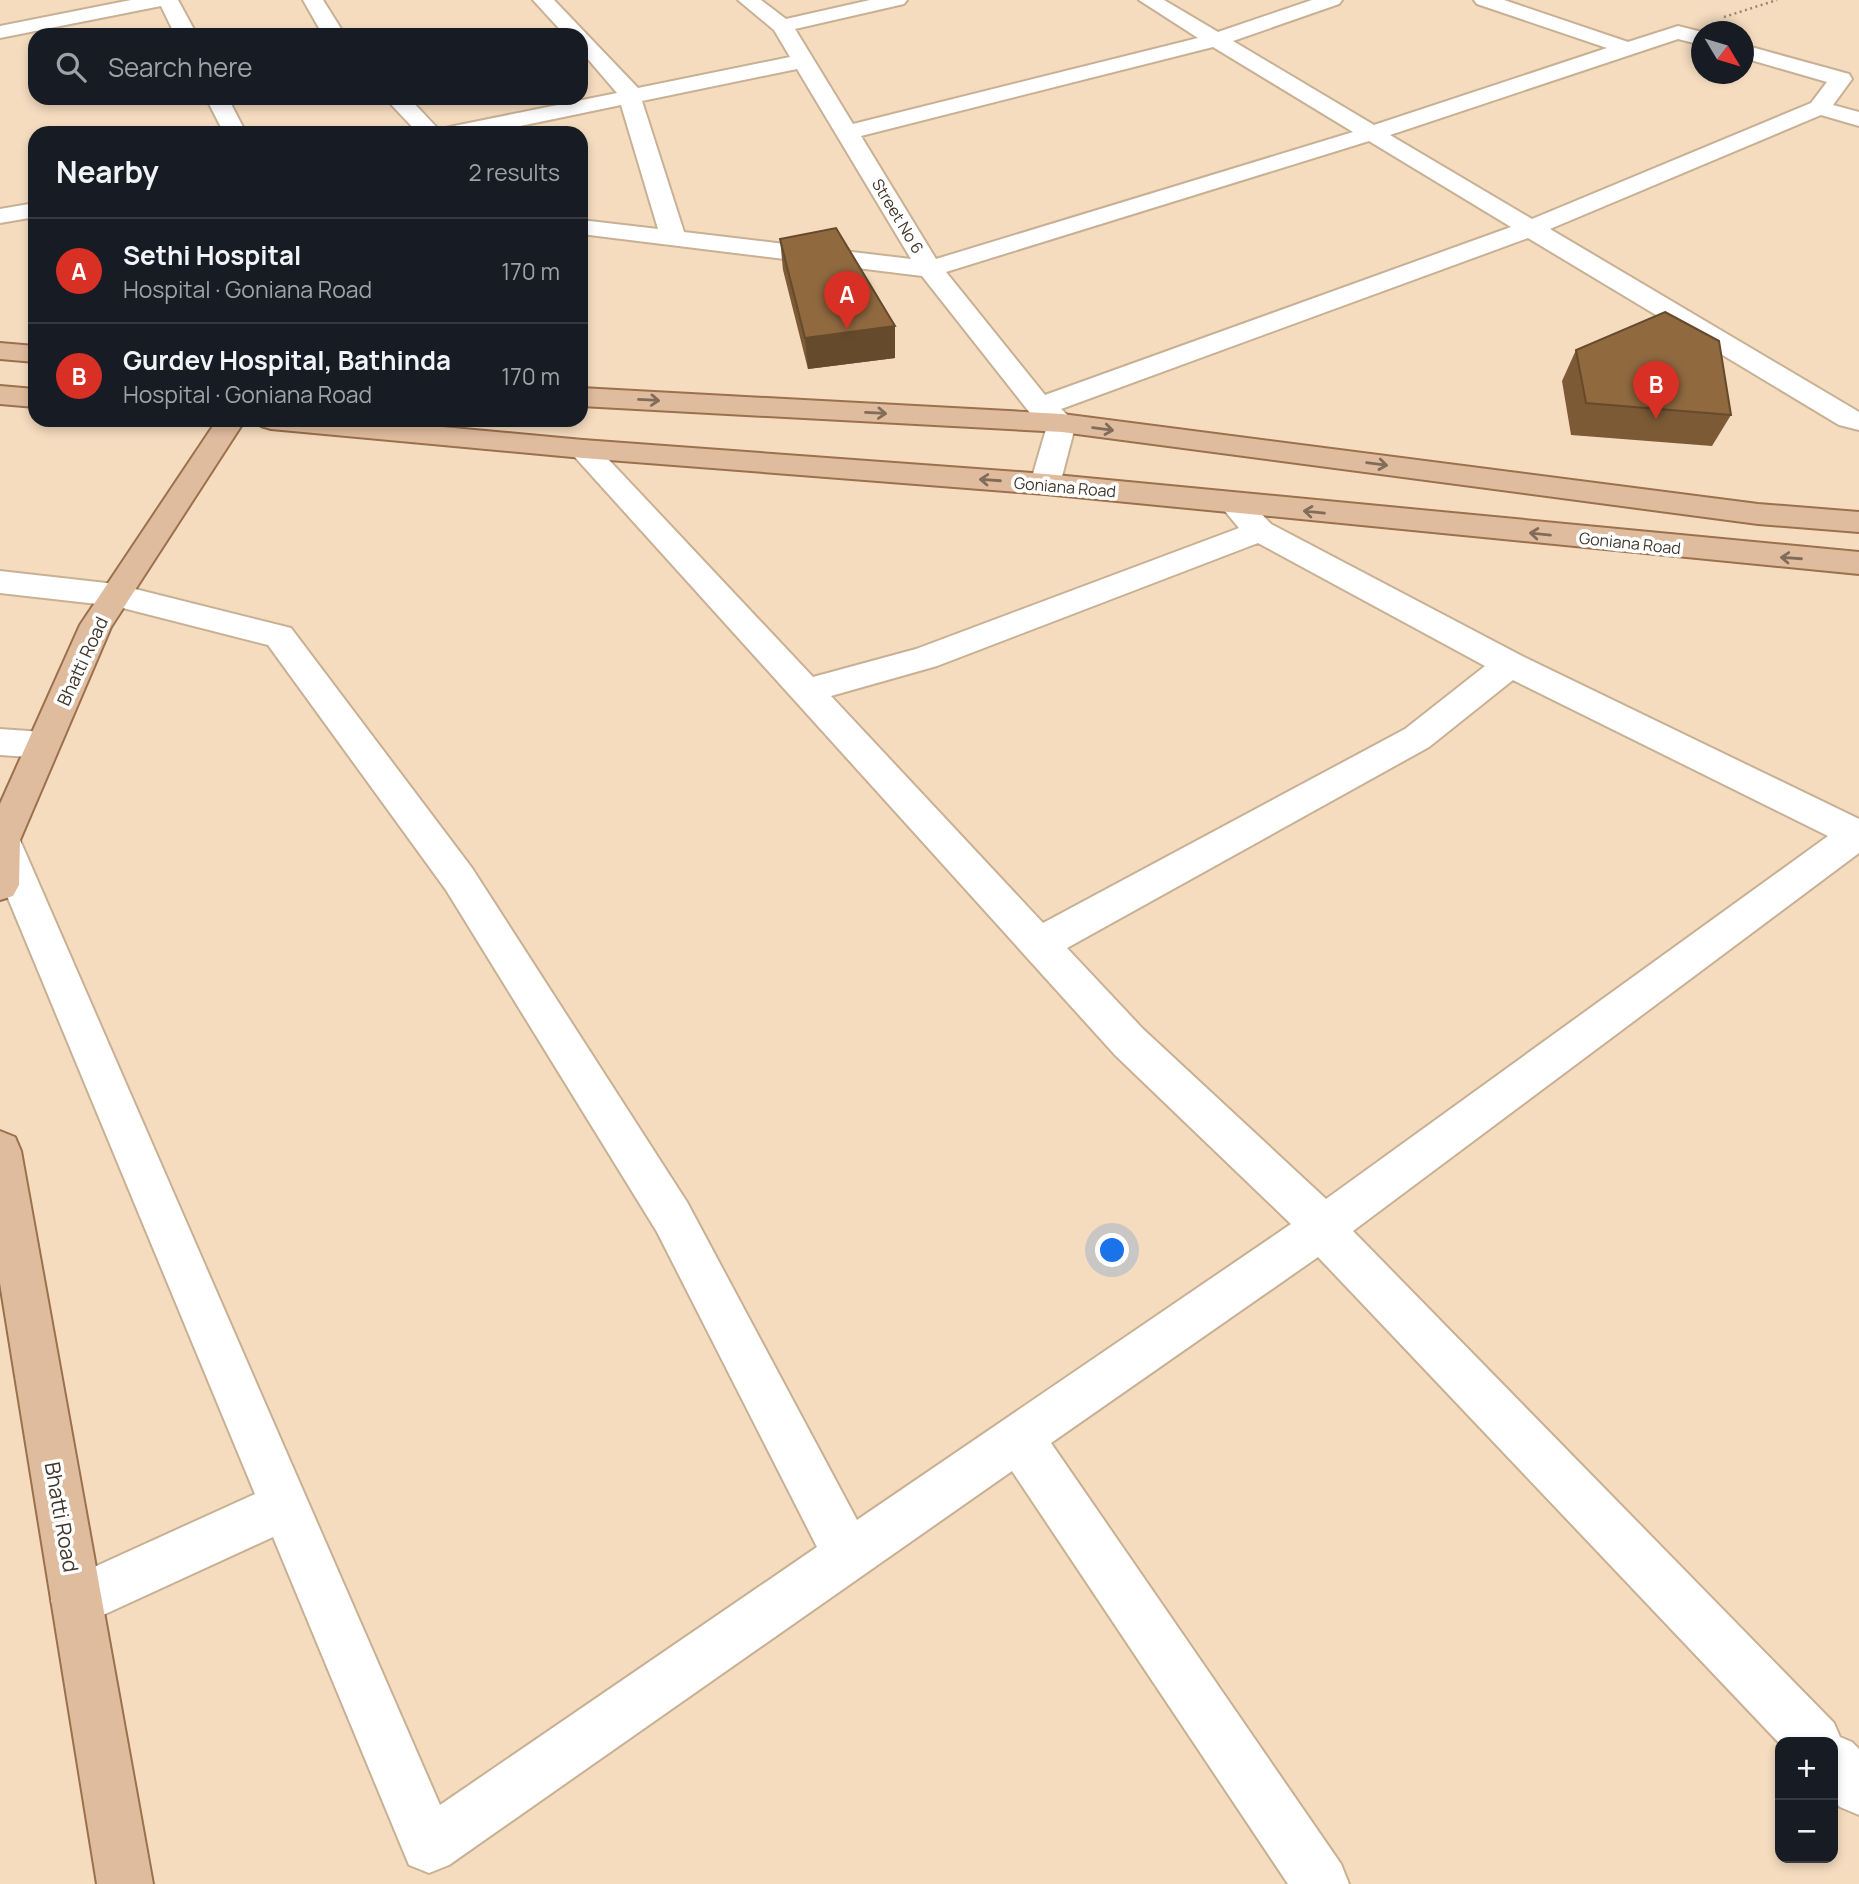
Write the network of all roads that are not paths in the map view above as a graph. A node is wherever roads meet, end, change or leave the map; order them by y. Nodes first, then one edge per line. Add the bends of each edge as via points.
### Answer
1 (162, 0) edge
2 (168, 0) edge
3 (313, 0) edge
4 (543, 0) edge
5 (748, 0) edge
6 (897, 0) edge
7 (1149, 0) edge
8 (1332, 0) edge
9 (1484, 0) edge
10 (782, 26) junction
11 (182, 28) edge
12 (330, 28) edge
13 (570, 28) edge
14 (0, 32) edge
15 (1691, 35) edge
16 (1215, 40) junction
17 (588, 46) edge
18 (1629, 49) junction
19 (1754, 54) edge
20 (803, 61) junction
21 (631, 97) junction
22 (220, 105) edge
23 (403, 105) edge
24 (1819, 108) junction
25 (1859, 119) edge
26 (231, 126) edge
27 (423, 126) edge
28 (488, 126) edge
29 (847, 133) junction
30 (1372, 133) junction
31 (28, 211) edge
32 (0, 216) edge
33 (588, 228) edge
34 (1531, 228) junction
35 (673, 238) junction
36 (930, 269) junction
37 (0, 351) edge
38 (28, 353) edge
39 (0, 395) edge
40 (28, 397) edge
41 (588, 397) edge
42 (1051, 415) junction
43 (1859, 421) edge
44 (226, 427) edge
45 (346, 427) edge
46 (583, 449) junction
47 (1045, 484) junction
48 (1234, 504) junction
49 (1859, 522) edge
50 (1260, 531) junction
51 (1859, 563) edge
52 (0, 582) edge
53 (116, 596) junction
54 (1510, 664) junction
55 (807, 691) junction
56 (0, 742) edge
57 (43, 745) junction
58 (1858, 834) edge
59 (2, 840) junction
60 (0, 885) edge
61 (1039, 944) junction
62 (0, 1151) edge
63 (1322, 1227) junction
64 (1019, 1438) junction
65 (284, 1506) junction
66 (848, 1555) junction
67 (77, 1601) junction
68 (1810, 1737) edge
69 (1838, 1766) edge
70 (1859, 1788) edge
71 (125, 1884) edge
72 (1321, 1884) edge

1 - 14 street
2 - 11 street
3 - 12 street
4 - 13 street
5 - 10 street, Street No 6
6 - 10 street
7 - 16 street
8 - 16 street
9 - 18 street
10 - 20 street, Street No 6
15 - 18 street via 1678,32
16 - 29 street
16 - 30 street
17 - 21 street
18 - 30 street
19 - 24 street via 1841,79
20 - 21 street
20 - 29 street, Street No 6
21 - 28 street
21 - 35 street
22 - 26 street
23 - 27 street
24 - 25 street
24 - 34 street
29 - 36 street, Street No 6
30 - 34 street
30 - 36 street
31 - 32 street
33 - 35 street
34 - 42 street
34 - 43 street
35 - 36 street
36 - 42 street, Street No 6
37 - 38 main road
39 - 40 main road
41 -> 42 main road
42 - 47 street
42 -> 49 main road via 1758,514
44 - 53 main road, Bhatti Road
45 - 46 main road, Goniana Road
47 -> 46 main road, Goniana Road
46 - 55 street
47 - 48 main road, Goniana Road
48 - 50 street
51 -> 48 main road, Goniana Road
50 - 54 street
50 - 55 street via 925,658
52 - 53 street
53 - 57 main road, Bhatti Road via 96,625
53 - 66 street via 279,636 459,879 672,1217
54 - 58 street
54 - 61 street via 1417,738
55 - 61 street
56 - 57 street
57 - 59 main road, Bhatti Road
58 - 63 street
59 - 60 main road, Bhatti Road
59 - 65 street
61 - 63 street via 1129,1042
62 - 67 main road, Bhatti Road
63 - 64 street
63 - 68 street
64 - 66 street
64 - 72 street
65 - 66 street via 429,1845
65 - 67 street
67 - 71 main road, Bhatti Road
69 - 70 street

